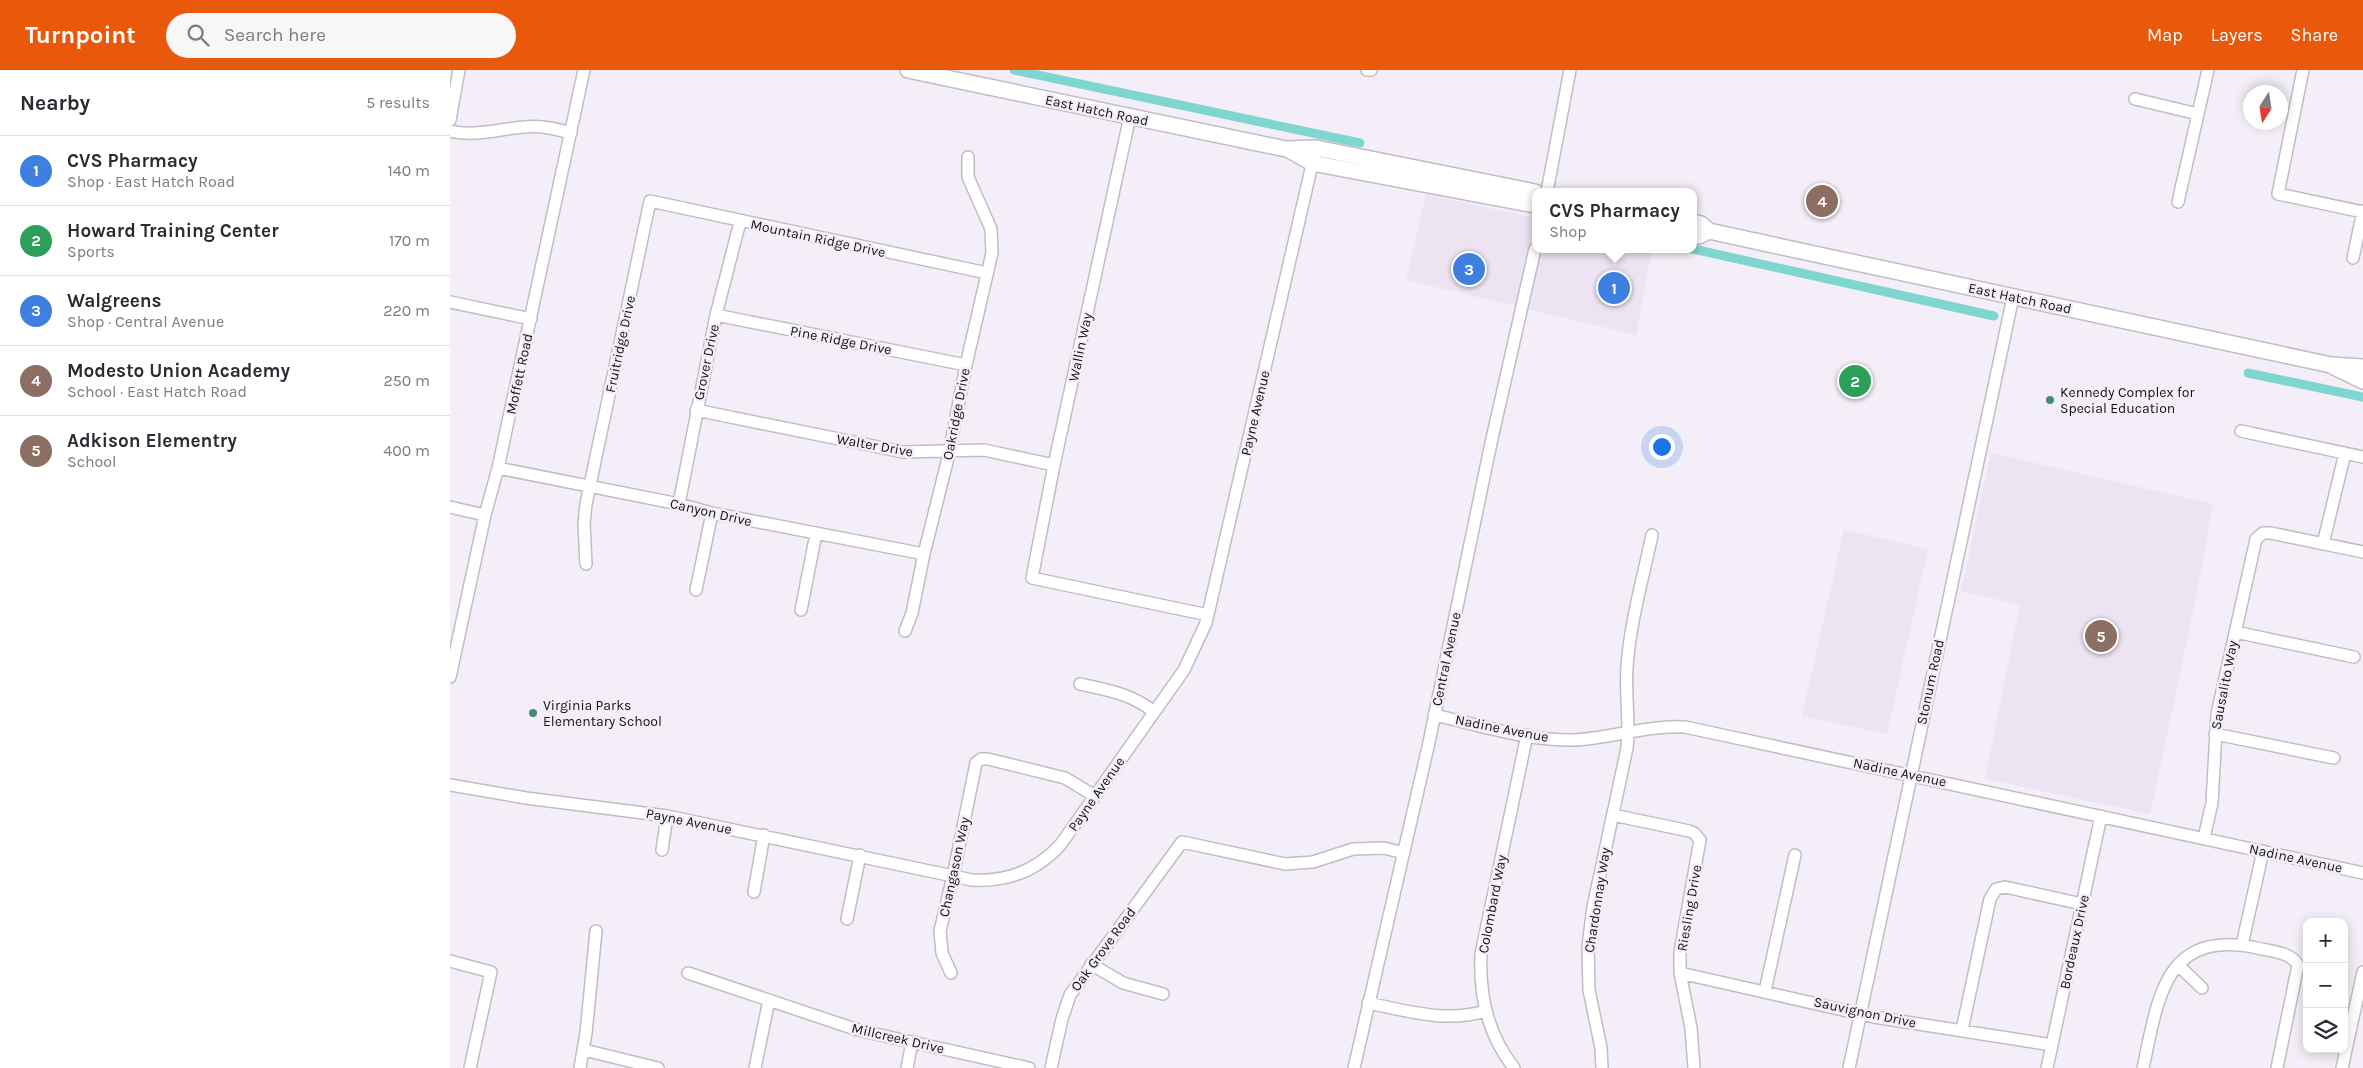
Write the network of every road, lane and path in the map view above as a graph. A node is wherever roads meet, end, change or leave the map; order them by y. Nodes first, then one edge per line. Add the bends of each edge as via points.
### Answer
1 (458, 70) edge
2 (584, 70) edge
3 (908, 70) edge
4 (1367, 70) edge
5 (1371, 70) edge
6 (1570, 70) edge
7 (2208, 70) edge
8 (2303, 70) edge
9 (2135, 99) dead end
10 (2198, 114) junction
11 (1130, 116) junction
12 (450, 120) edge
13 (450, 131) edge
14 (571, 133) junction
15 (1316, 148) junction
16 (1286, 149) junction
17 (968, 157) dead end
18 (1312, 163) junction
19 (1548, 188) edge
20 (1532, 191) edge
21 (650, 201) joint
22 (2178, 202) dead end
23 (1532, 204) edge
24 (2363, 211) edge
25 (740, 222) junction
26 (1697, 223) edge
27 (1709, 231) junction
28 (1697, 236) edge
29 (1534, 253) edge
30 (2353, 258) dead end
31 (988, 273) junction
32 (2013, 297) junction
33 (450, 302) edge
34 (716, 316) junction
35 (530, 319) junction
36 (966, 365) junction
37 (2331, 366) junction
38 (2363, 367) edge
39 (2363, 381) edge
40 (696, 410) junction
41 (2240, 431) dead end
42 (949, 451) junction
43 (2345, 453) junction
44 (2363, 457) edge
45 (1054, 465) junction
46 (498, 468) junction
47 (590, 486) junction
48 (679, 504) junction
49 (450, 507) edge
50 (712, 513) junction
51 (485, 515) junction
52 (816, 534) junction
53 (1652, 535) dead end
54 (2323, 544) junction
55 (2363, 552) edge
56 (924, 554) junction
57 (586, 564) dead end
58 (696, 590) dead end
59 (801, 610) dead end
60 (1208, 615) junction
61 (905, 631) dead end
62 (2235, 632) junction
63 (2354, 657) dead end
64 (450, 678) edge
65 (1080, 684) dead end
66 (1154, 712) junction
67 (1434, 714) junction
68 (1629, 732) junction
69 (2215, 734) junction
70 (1527, 735) junction
71 (2334, 758) dead end
72 (1910, 774) junction
73 (450, 785) edge
74 (1095, 796) junction
75 (1613, 814) junction
76 (667, 816) junction
77 (2101, 816) junction
78 (764, 836) junction
79 (2204, 838) junction
80 (662, 850) dead end
81 (2263, 851) junction
82 (1404, 853) junction
83 (1795, 855) dead end
84 (860, 856) junction
85 (2363, 873) edge
86 (954, 876) junction
87 (754, 892) dead end
88 (2082, 904) junction
89 (847, 919) dead end
90 (596, 931) dead end
91 (2242, 945) junction
92 (450, 961) edge
93 (1091, 964) junction
94 (2178, 965) junction
95 (2363, 972) edge
96 (688, 973) dead end
97 (951, 973) dead end
98 (1680, 973) junction
99 (2202, 988) dead end
100 (1766, 991) junction
101 (1163, 994) dead end
102 (2361, 994) edge
103 (769, 1000) junction
104 (1368, 1003) junction
105 (1486, 1011) junction
106 (1860, 1012) junction
107 (1962, 1030) junction
108 (912, 1042) junction
109 (2052, 1045) junction
110 (584, 1050) junction
111 (470, 1068) edge
112 (580, 1068) edge
113 (658, 1068) edge
114 (755, 1068) edge
115 (907, 1068) edge
116 (1029, 1068) edge
117 (1051, 1068) edge
118 (1354, 1068) edge
119 (1514, 1068) edge
120 (1602, 1068) edge
121 (1694, 1068) edge
122 (1849, 1068) edge
123 (2047, 1068) edge
124 (2143, 1068) edge
125 (2277, 1068) edge
126 (2342, 1068) edge

1 - 12 street
2 - 14 street, Moffett Road
3 - 11 main road, East Hatch Road
4 - 5 street
6 - 19 street
7 - 10 street
8 - 24 street via 2278,194
9 - 10 street
10 - 22 street
11 - 16 main road, East Hatch Road
11 - 45 street, Wallin Way
13 - 14 street via 474,135 540,126
14 - 35 street, Moffett Road
15 - 16 main road, East Hatch Road
15 - 18 street, Payne Avenue
15 - 20 main road, East Hatch Road
16 - 18 main road, East Hatch Road
17 - 31 street, Oakridge Drive via 968,176 991,229 992,253
18 - 23 main road, East Hatch Road
18 - 60 street, Payne Avenue
21 - 25 street, Mountain Ridge Drive
21 - 47 street, Fruitridge Drive
24 - 30 street
25 - 31 street, Mountain Ridge Drive
25 - 34 street, Grover Drive
26 - 27 main road, East Hatch Road
27 - 28 main road, East Hatch Road
27 - 32 main road, East Hatch Road
29 - 67 street, Central Avenue
31 - 36 street, Oakridge Drive
32 - 37 main road, East Hatch Road
32 - 72 street, Stonum Road
33 - 35 street
34 - 36 street, Pine Ridge Drive
34 - 40 street, Grover Drive
35 - 46 street, Moffett Road
36 - 42 street, Oakridge Drive
37 - 38 main road, East Hatch Road
37 - 39 main road, East Hatch Road
40 - 42 street, Walter Drive via 903,452
40 - 48 street, Grover Drive
41 - 43 street
42 - 45 street, Walter Drive via 984,450
42 - 56 street, Oakridge Drive
43 - 44 street
43 - 54 street
45 - 60 street, Wallin Way via 1032,578
46 - 47 street, Canyon Drive
46 - 51 street, Moffett Road
47 - 48 street, Canyon Drive
47 - 57 street, Fruitridge Drive via 584,524
48 - 50 street, Canyon Drive
49 - 51 street
50 - 52 street, Canyon Drive
50 - 58 street
51 - 64 street, Moffett Road
52 - 56 street, Canyon Drive
52 - 59 street
53 - 68 street, Chardonnay Way via 1628,651
54 - 55 street
54 - 62 street, Sausalito Way via 2271,533 2259,536 2254,542
56 - 61 street, Oakridge Drive
60 - 66 street, Payne Avenue via 1190,660
62 - 63 street
62 - 69 street, Sausalito Way
65 - 66 street via 1123,693
66 - 74 street, Payne Avenue
67 - 70 street, Nadine Avenue
67 - 82 street, Central Avenue
68 - 70 street, Nadine Avenue via 1572,740
68 - 72 street, Nadine Avenue via 1685,727
68 - 75 street, Chardonnay Way
69 - 71 street
69 - 79 street, Sausalito Way via 2212,803
70 - 105 street, Colombard Way via 1481,954 1480,974
72 - 77 street, Nadine Avenue
72 - 106 street, Stonum Road
73 - 76 street, Payne Avenue
74 - 86 street, Payne Avenue via 1061,844 1033,868 997,880
74 - 86 street, Changason Way via 1065,778 988,759 978,761 973,772
75 - 98 street, Riesling Drive via 1689,830 1700,840 1682,935
75 - 120 street, Chardonnay Way via 1588,946 1589,990
76 - 78 street, Payne Avenue
76 - 80 street
77 - 79 street, Nadine Avenue
77 - 88 street, Bordeaux Drive
78 - 84 street, Payne Avenue
78 - 87 street
79 - 81 street, Nadine Avenue
81 - 85 street, Nadine Avenue
81 - 91 street
82 - 93 street, Oak Grove Road via 1384,848 1353,849 1313,862 1286,864 1182,842
82 - 104 street, Central Avenue
83 - 100 street
84 - 86 street, Payne Avenue
84 - 89 street
86 - 97 street, Changason Way via 940,931 942,953
88 - 107 street via 2005,887 1996,890 1990,899
88 - 109 street, Bordeaux Drive
90 - 110 street
91 - 94 street via 2223,944 2205,948
91 - 125 street via 2289,956 2299,969
92 - 111 street via 491,972
93 - 101 street via 1123,983
93 - 117 street, Oak Grove Road via 1068,1000
94 - 99 street
94 - 124 street via 2161,990
95 - 102 street
96 - 103 street, Millcreek Drive
98 - 100 street, Sauvignon Drive
98 - 121 street, Riesling Drive via 1691,1028
100 - 106 street, Sauvignon Drive
102 - 126 street
103 - 108 street, Millcreek Drive via 858,1030
103 - 114 street
104 - 105 street via 1442,1017
104 - 118 street, Central Avenue
105 - 119 street, Colombard Way via 1499,1045
106 - 107 street, Sauvignon Drive
106 - 122 street, Stonum Road
107 - 109 street, Sauvignon Drive
108 - 115 street
108 - 116 street, Millcreek Drive
109 - 123 street, Bordeaux Drive
110 - 112 street
110 - 113 street

